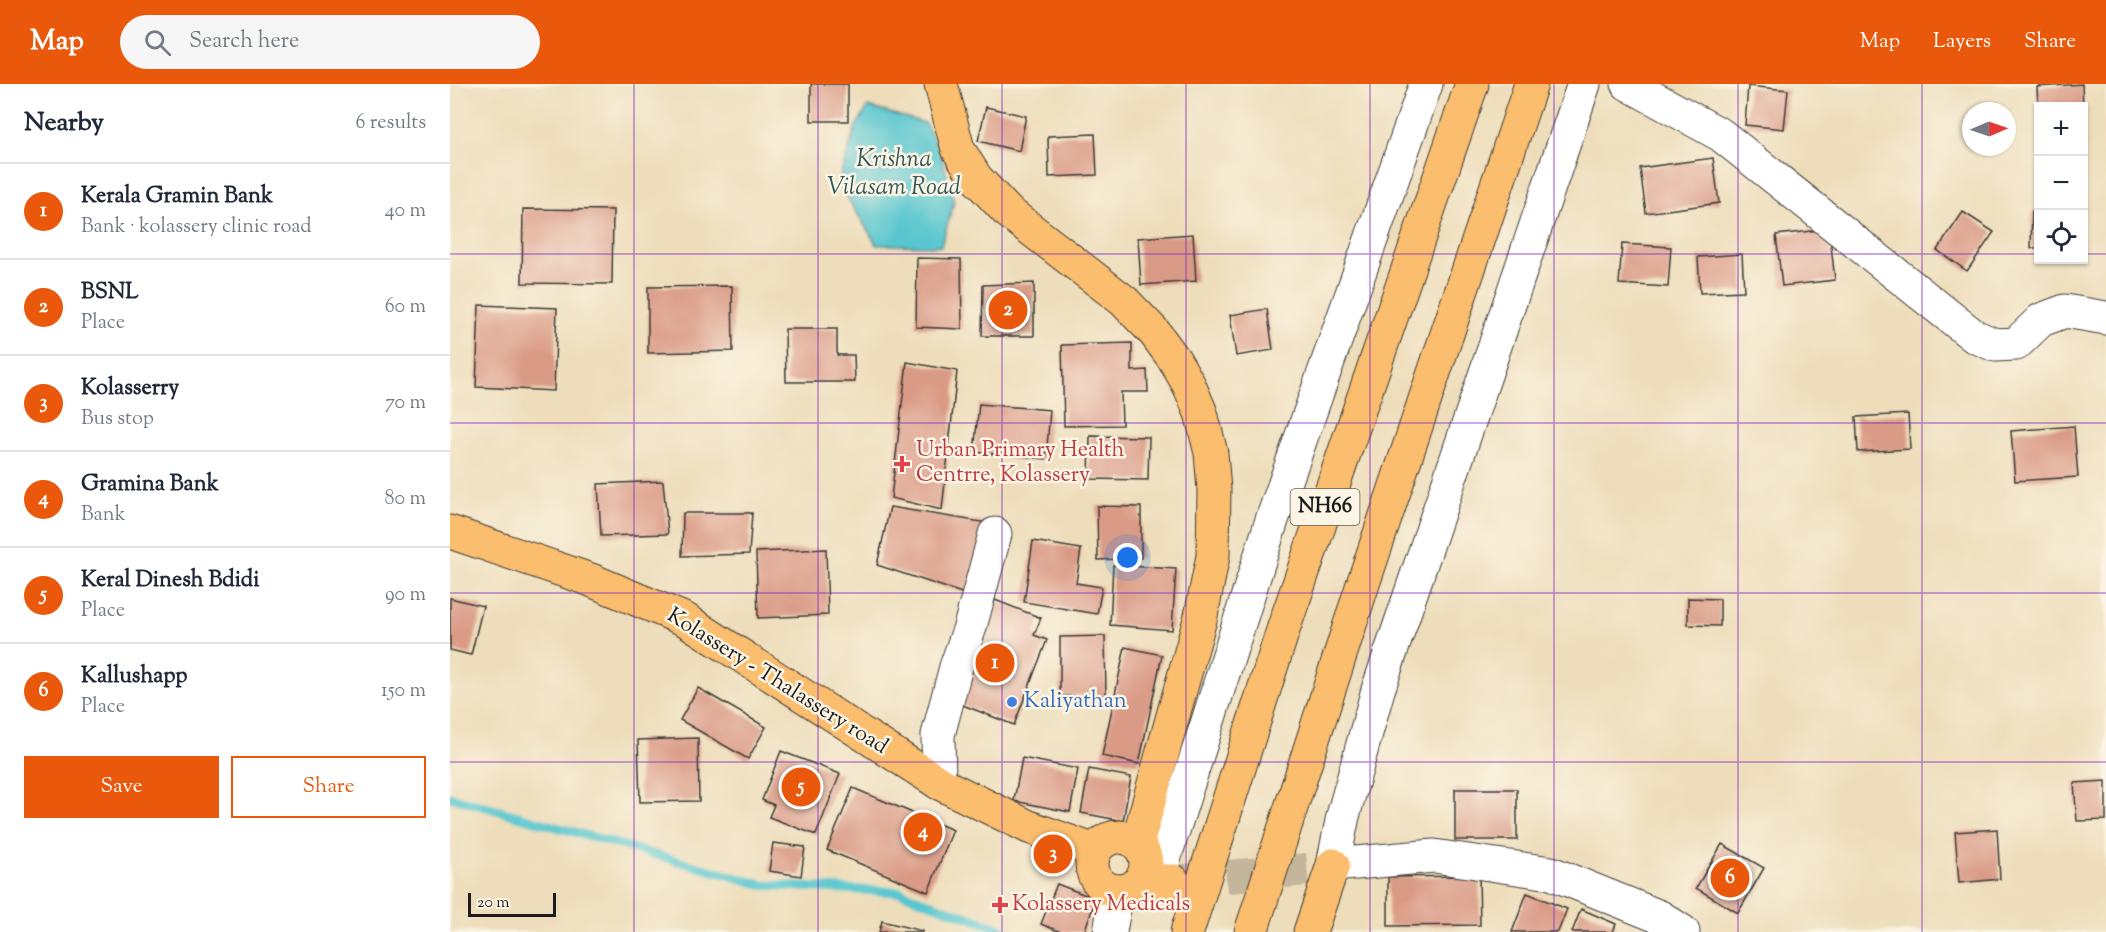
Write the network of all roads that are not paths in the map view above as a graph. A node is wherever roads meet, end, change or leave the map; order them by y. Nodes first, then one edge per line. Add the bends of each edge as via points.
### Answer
1 (941, 84) edge
2 (1426, 84) edge
3 (1472, 84) edge
4 (1531, 84) edge
5 (1584, 84) edge
6 (1628, 84) edge
7 (2106, 318) edge
8 (450, 532) edge
9 (995, 534) dead end
10 (939, 783) junction
11 (1137, 844) junction
12 (1095, 851) junction
13 (1323, 867) junction
14 (1147, 884) junction
15 (1110, 932) edge
16 (1187, 932) edge
17 (1251, 932) edge
18 (1310, 932) edge
19 (1683, 932) edge

1 - 11 main road via 958,149 976,178 1007,211 1124,301 1154,332 1174,359 1201,413 1211,453 1213,556 1201,616
2 - 14 street
3 - 16 main road, NH66 via 1283,630
4 - 17 main road, NH66
5 - 13 street via 1378,690 1343,816
6 - 7 street via 1721,135 1974,336 1995,345 2016,344 2041,320 2065,311
8 - 10 main road, Kolassery - Thalassery road via 591,580 686,620
9 - 10 street via 938,735
10 - 12 main road, Kolassery - Thalassery road via 1029,827
11 - 12 main road via 1117,837 1100,844
11 - 14 main road via 1145,856
12 - 14 main road via 1092,869 1100,885
13 - 18 main road
13 - 19 street via 1434,856 1551,873 1660,917
14 - 15 street

